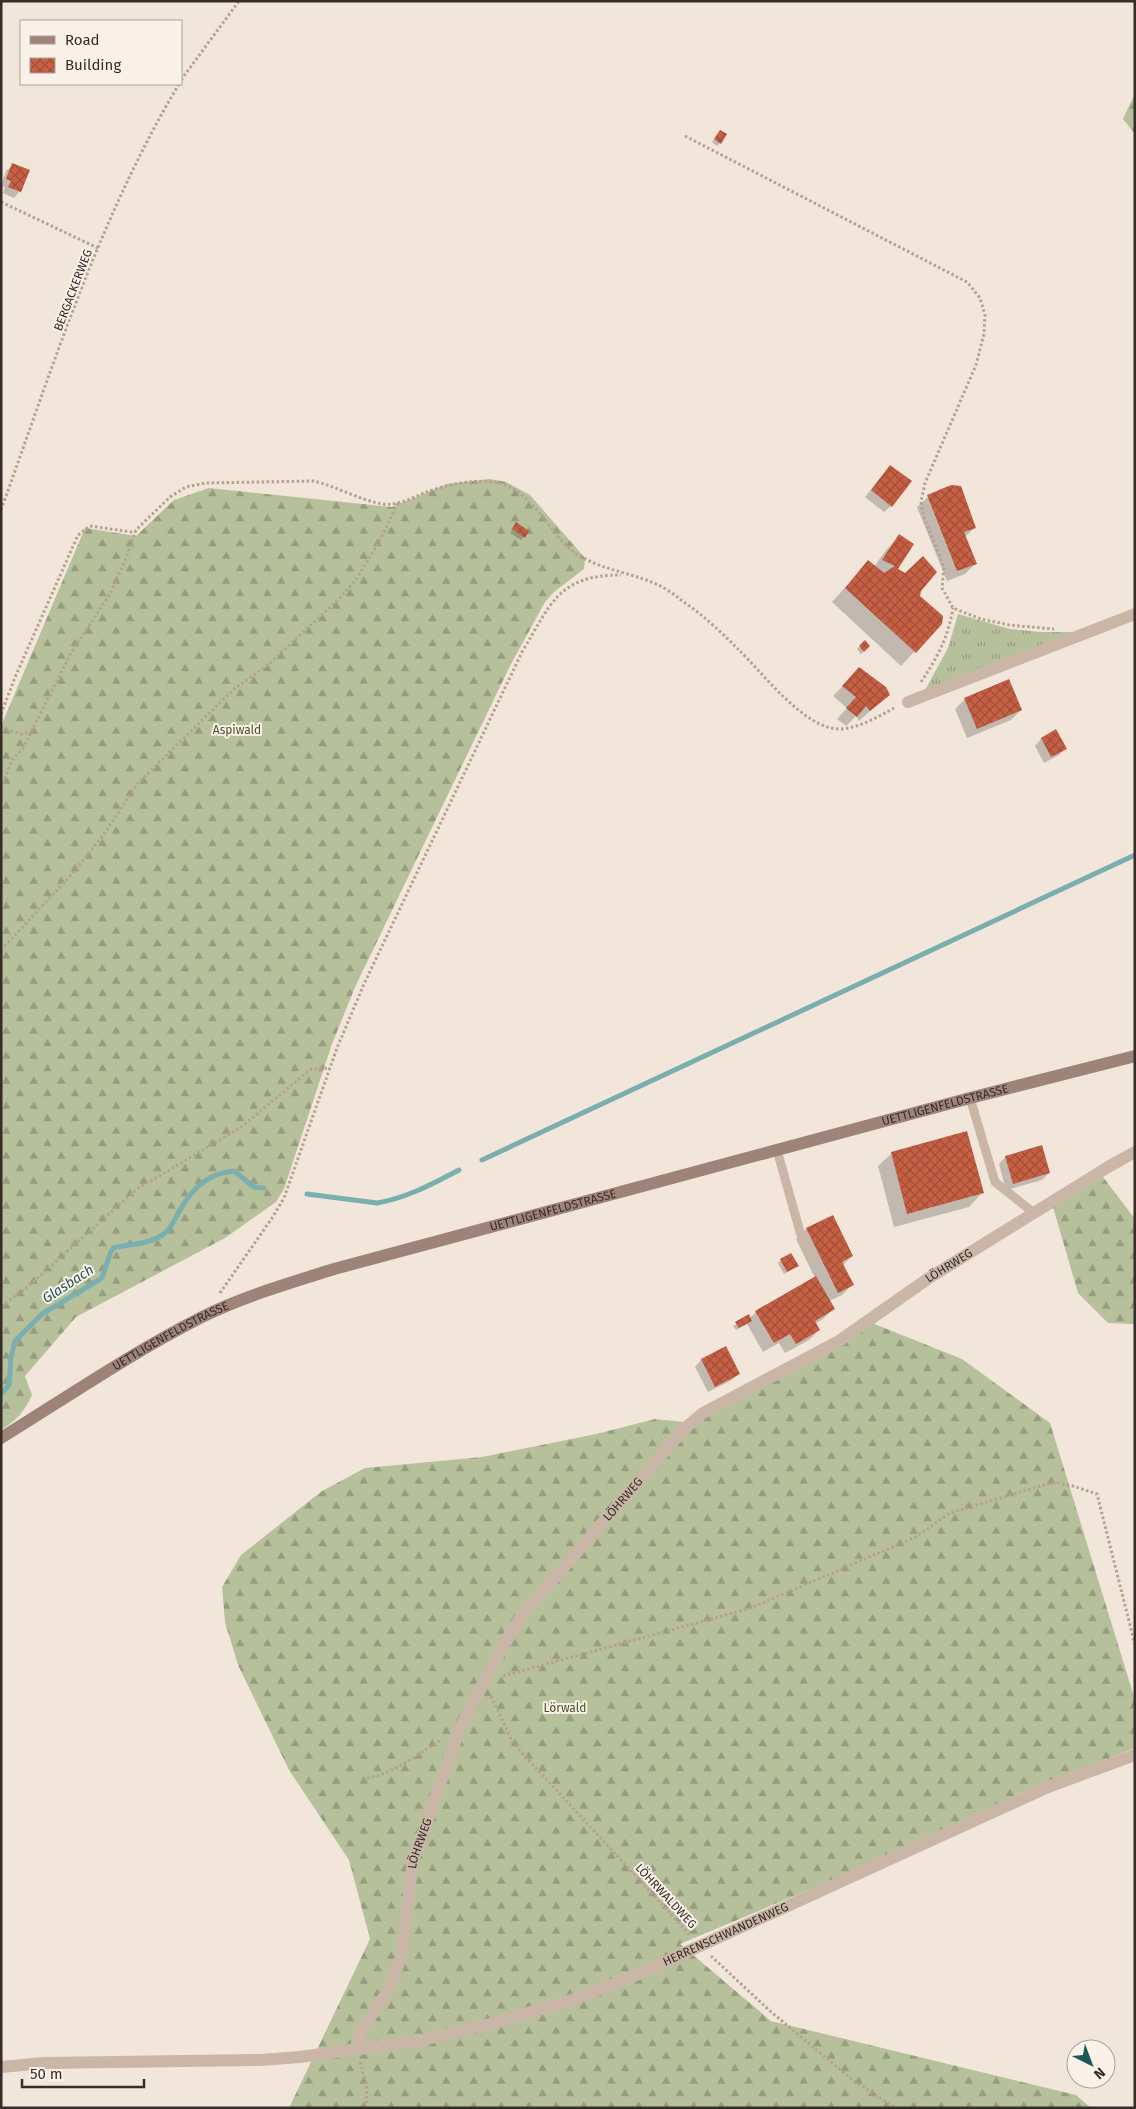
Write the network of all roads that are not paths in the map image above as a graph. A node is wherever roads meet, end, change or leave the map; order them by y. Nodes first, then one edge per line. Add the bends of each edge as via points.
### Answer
1 (1135, 614) edge
2 (908, 702) road end
3 (1135, 1056) edge
4 (970, 1098) junction
5 (777, 1150) junction
6 (1135, 1152) edge
7 (1034, 1212) junction
8 (812, 1258) dead end
9 (1, 1438) edge
10 (1135, 1755) edge
11 (355, 2049) junction
12 (1, 2066) edge

1 - 2 street
3 - 4 main road, UETTLIGENFELDSTRASSE
4 - 5 main road, UETTLIGENFELDSTRASSE
4 - 7 lane via 995,1182
5 - 8 lane via 800,1232
5 - 9 main road, UETTLIGENFELDSTRASSE via 270,1289 204,1316 144,1349
6 - 7 street, LÖHRWEG
7 - 11 street, LÖHRWEG via 929,1278 839,1341 703,1413 523,1614 460,1728 413,1860 401,1958 388,1991 363,2028
10 - 11 street, HERRENSCHWANDENWEG via 1048,1787 634,1976 572,2000 418,2041
11 - 12 street, HERRENSCHWANDENWEG via 260,2060

